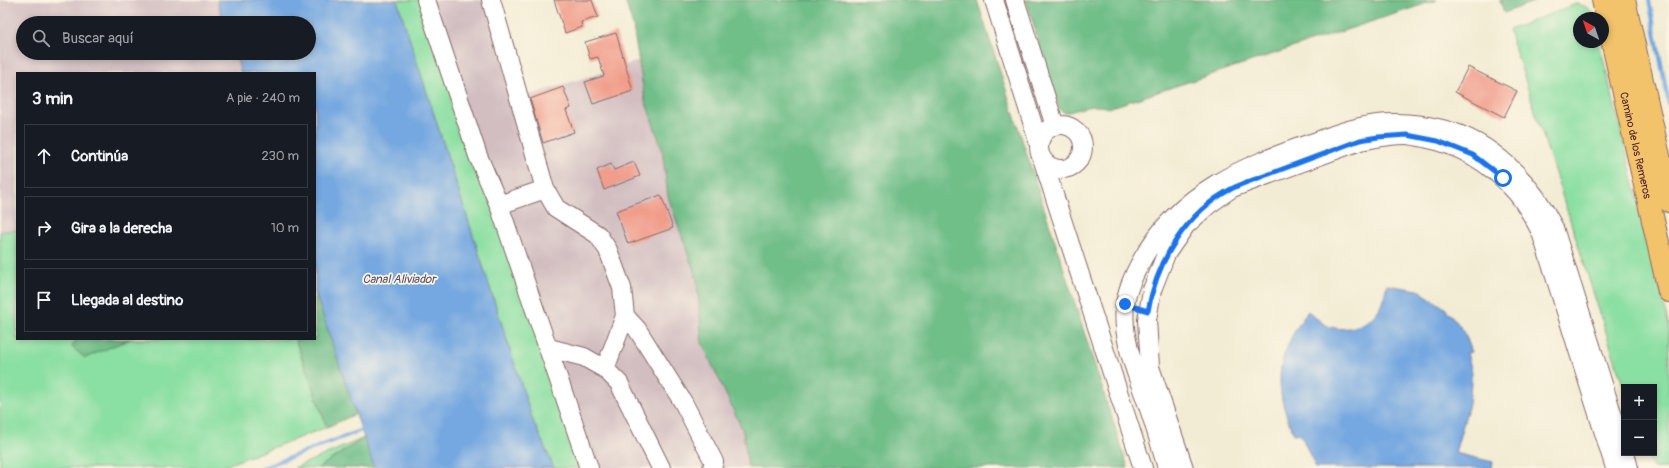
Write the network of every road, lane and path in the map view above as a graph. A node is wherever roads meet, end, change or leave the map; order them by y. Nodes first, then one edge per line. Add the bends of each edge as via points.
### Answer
1 (426, 0) edge
2 (491, 0) edge
3 (994, 0) edge
4 (1015, 0) edge
5 (1604, 0) edge
6 (1624, 0) edge
7 (1055, 126) junction
8 (1041, 151) junction
9 (545, 189) junction
10 (1669, 201) edge
11 (499, 205) junction
12 (1143, 257) junction
13 (1161, 268) junction
14 (1669, 291) edge
15 (1125, 304) junction
16 (1148, 311) junction
17 (625, 316) junction
18 (549, 348) junction
19 (605, 369) junction
20 (1621, 442) edge
21 (1625, 456) edge
22 (589, 468) edge
23 (661, 468) edge
24 (712, 468) edge
25 (1143, 468) edge
26 (1167, 468) edge
27 (1184, 468) edge
28 (1615, 468) edge
29 (1629, 468) edge

1 - 11 street via 478,156
2 - 9 street
3 - 8 street
4 - 7 street
5 - 14 main road, Camino de los Remeros
6 - 10 main road, Camino de los Remeros
7 - 8 street via 1046,131
7 - 8 street via 1065,125 1077,132 1081,138 1080,158 1075,164 1061,169 1047,164
8 - 25 street
9 - 11 street
9 - 17 street via 556,208 598,234 608,250 622,288
11 - 18 street
12 - 13 street
12 - 15 street via 1133,276
12 - 20 street via 1152,243 1197,196 1239,170 1289,150 1355,128 1397,123 1442,129 1476,141 1497,156 1530,188 1547,213 1554,228
13 - 16 street via 1152,290
13 - 28 street via 1166,254 1186,225 1232,188 1360,140 1407,135 1438,141 1473,155 1503,178 1516,192 1541,232
15 - 16 street
15 - 26 street via 1125,332
16 - 27 street via 1150,367
17 - 19 street
17 - 24 street via 637,329 683,402 714,462
18 - 19 street via 584,357
18 - 22 street
19 - 23 street via 619,383
21 - 29 street

